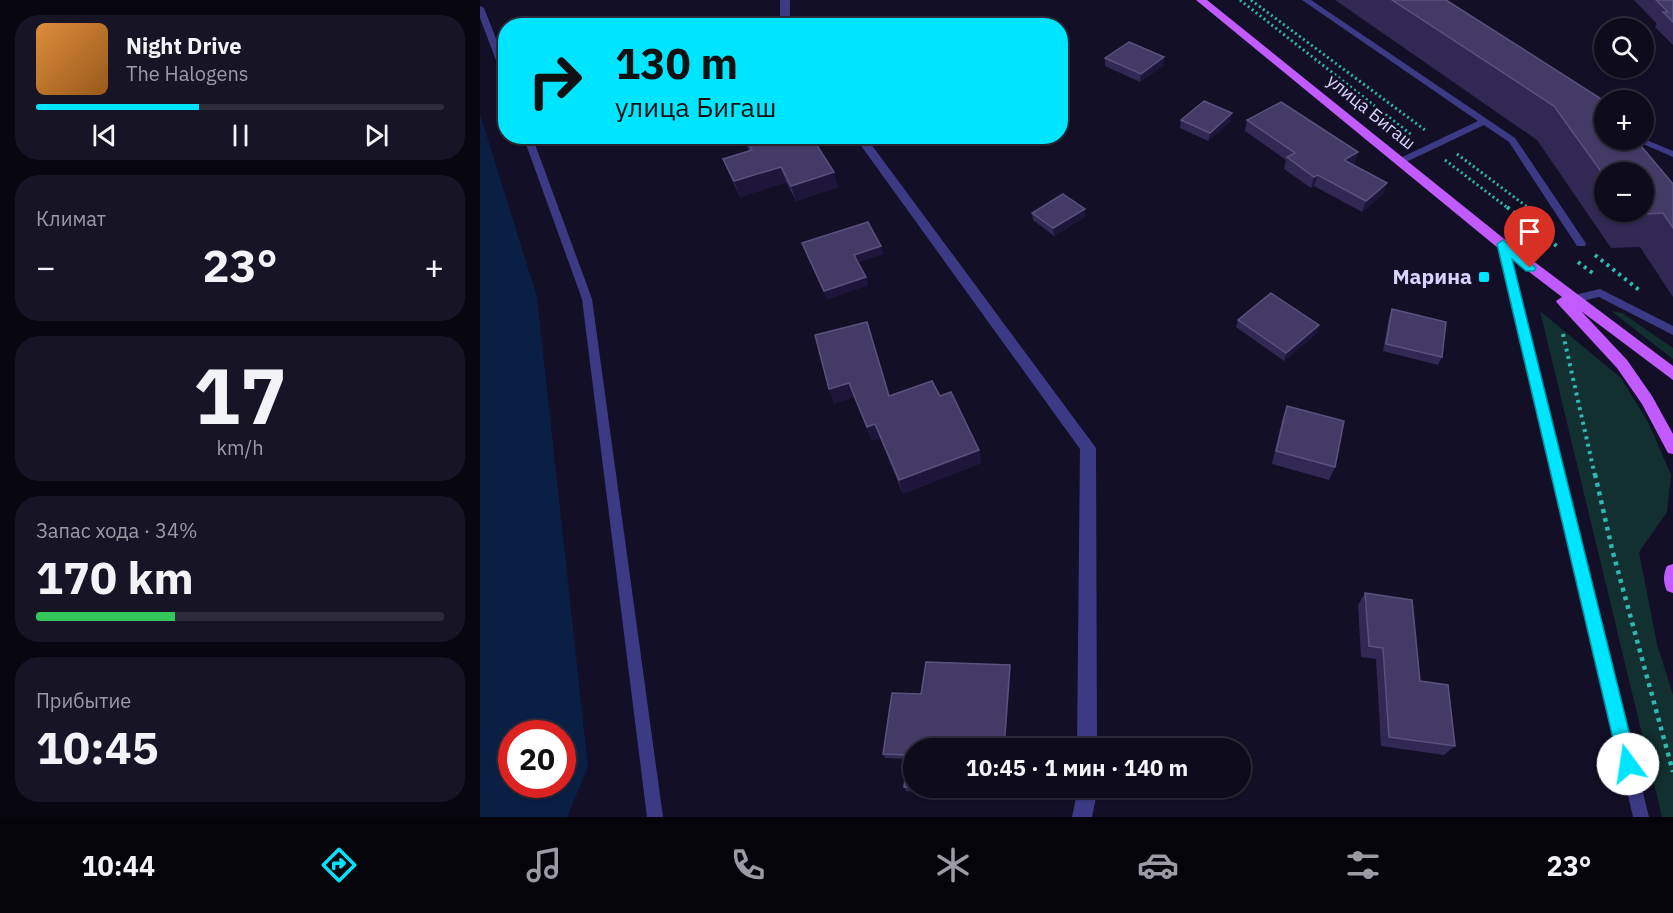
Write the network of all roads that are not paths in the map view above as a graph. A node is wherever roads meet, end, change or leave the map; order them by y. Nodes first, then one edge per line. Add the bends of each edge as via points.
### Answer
1 (785, 0) edge
2 (1202, 0) edge
3 (1306, 0) edge
4 (480, 8) edge
5 (785, 18) edge
6 (498, 55) edge
7 (1485, 121) junction
8 (530, 144) edge
9 (865, 144) edge
10 (1654, 146) edge
11 (1673, 154) edge
12 (1401, 161) junction
13 (1581, 243) road end
14 (1503, 244) junction
15 (1516, 254) junction
16 (1574, 299) junction
17 (1673, 331) edge
18 (1673, 374) edge
19 (1673, 448) edge
20 (1673, 572) edge
21 (1673, 585) edge
22 (1087, 738) edge
23 (1086, 798) edge
24 (655, 817) edge
25 (1082, 817) edge
26 (1641, 817) edge

1 - 5 street
2 - 12 main road, улица Бигаш
3 - 7 lane
4 - 6 lane
7 - 12 lane
7 - 13 lane via 1512,140
8 - 24 lane via 587,299
9 - 22 street via 1088,447
10 - 11 lane
12 - 14 main road, улица Бигаш
14 - 15 main road, улица Бигаш
14 - 26 lane
15 - 16 main road, улица Бигаш
15 - 19 main road, улица Бигаш via 1622,364
16 - 17 lane via 1599,293
16 - 18 main road, улица Бигаш
20 - 21 main road
23 - 25 street

